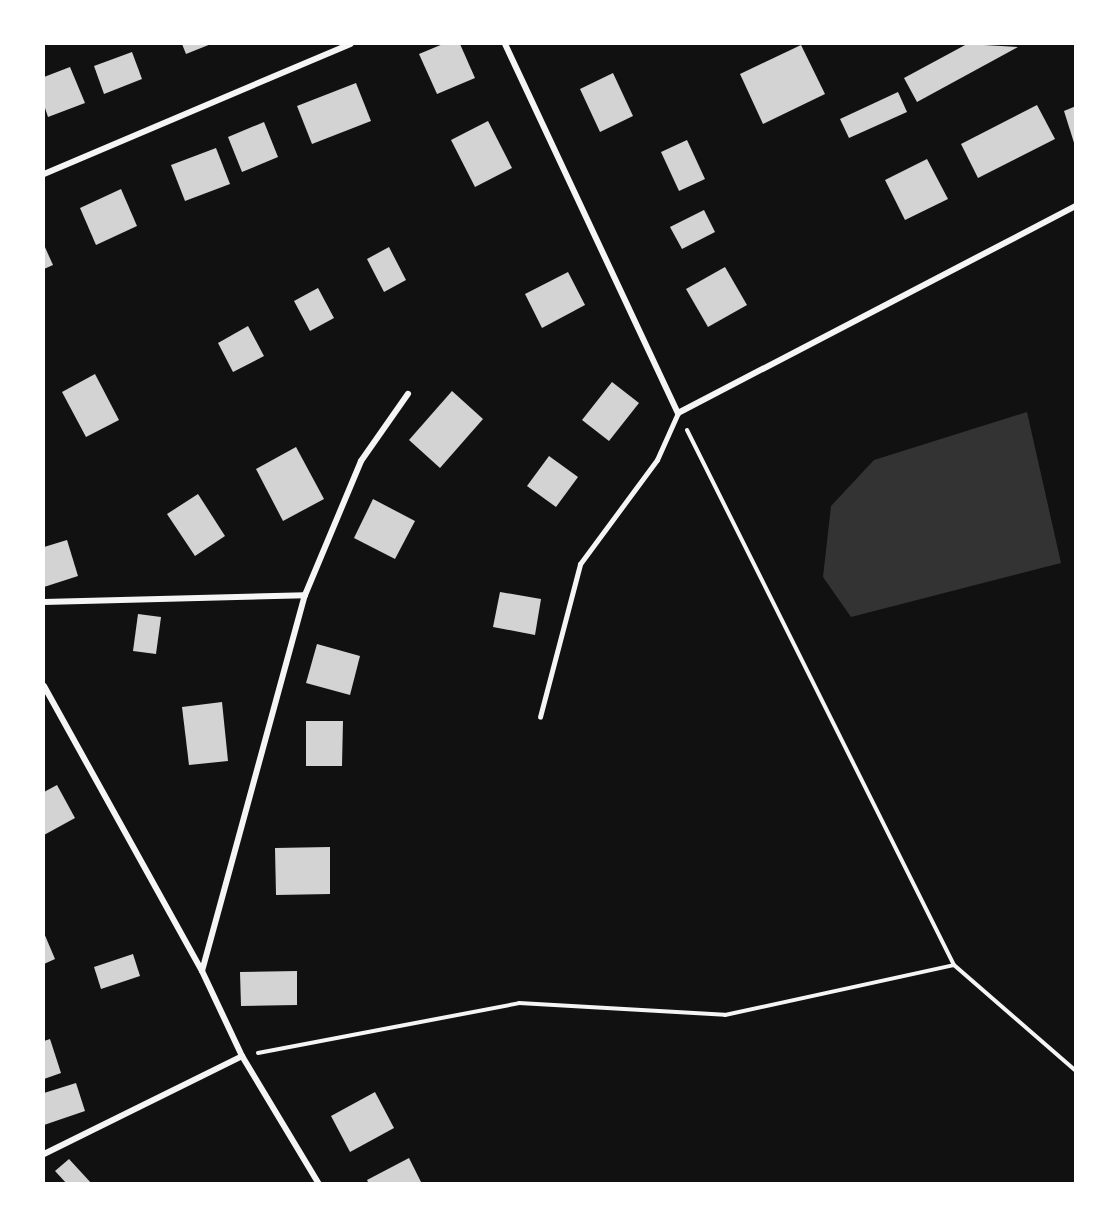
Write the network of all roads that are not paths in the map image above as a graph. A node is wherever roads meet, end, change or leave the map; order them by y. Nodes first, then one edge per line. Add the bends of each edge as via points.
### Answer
1 (351, 44) edge
2 (505, 44) edge
3 (44, 174) edge
4 (1076, 206) edge
5 (408, 394) dead end
6 (678, 413) junction
7 (305, 595) junction
8 (44, 602) edge
9 (44, 686) edge
10 (540, 717) dead end
11 (202, 971) junction
12 (242, 1056) junction
13 (44, 1154) edge
14 (319, 1184) edge

1 - 3 street
2 - 6 street
4 - 6 street
5 - 7 street via 360,461
6 - 10 lane via 657,460 580,564
7 - 8 street
7 - 11 street
9 - 11 street
11 - 12 street
12 - 13 street
12 - 14 street

